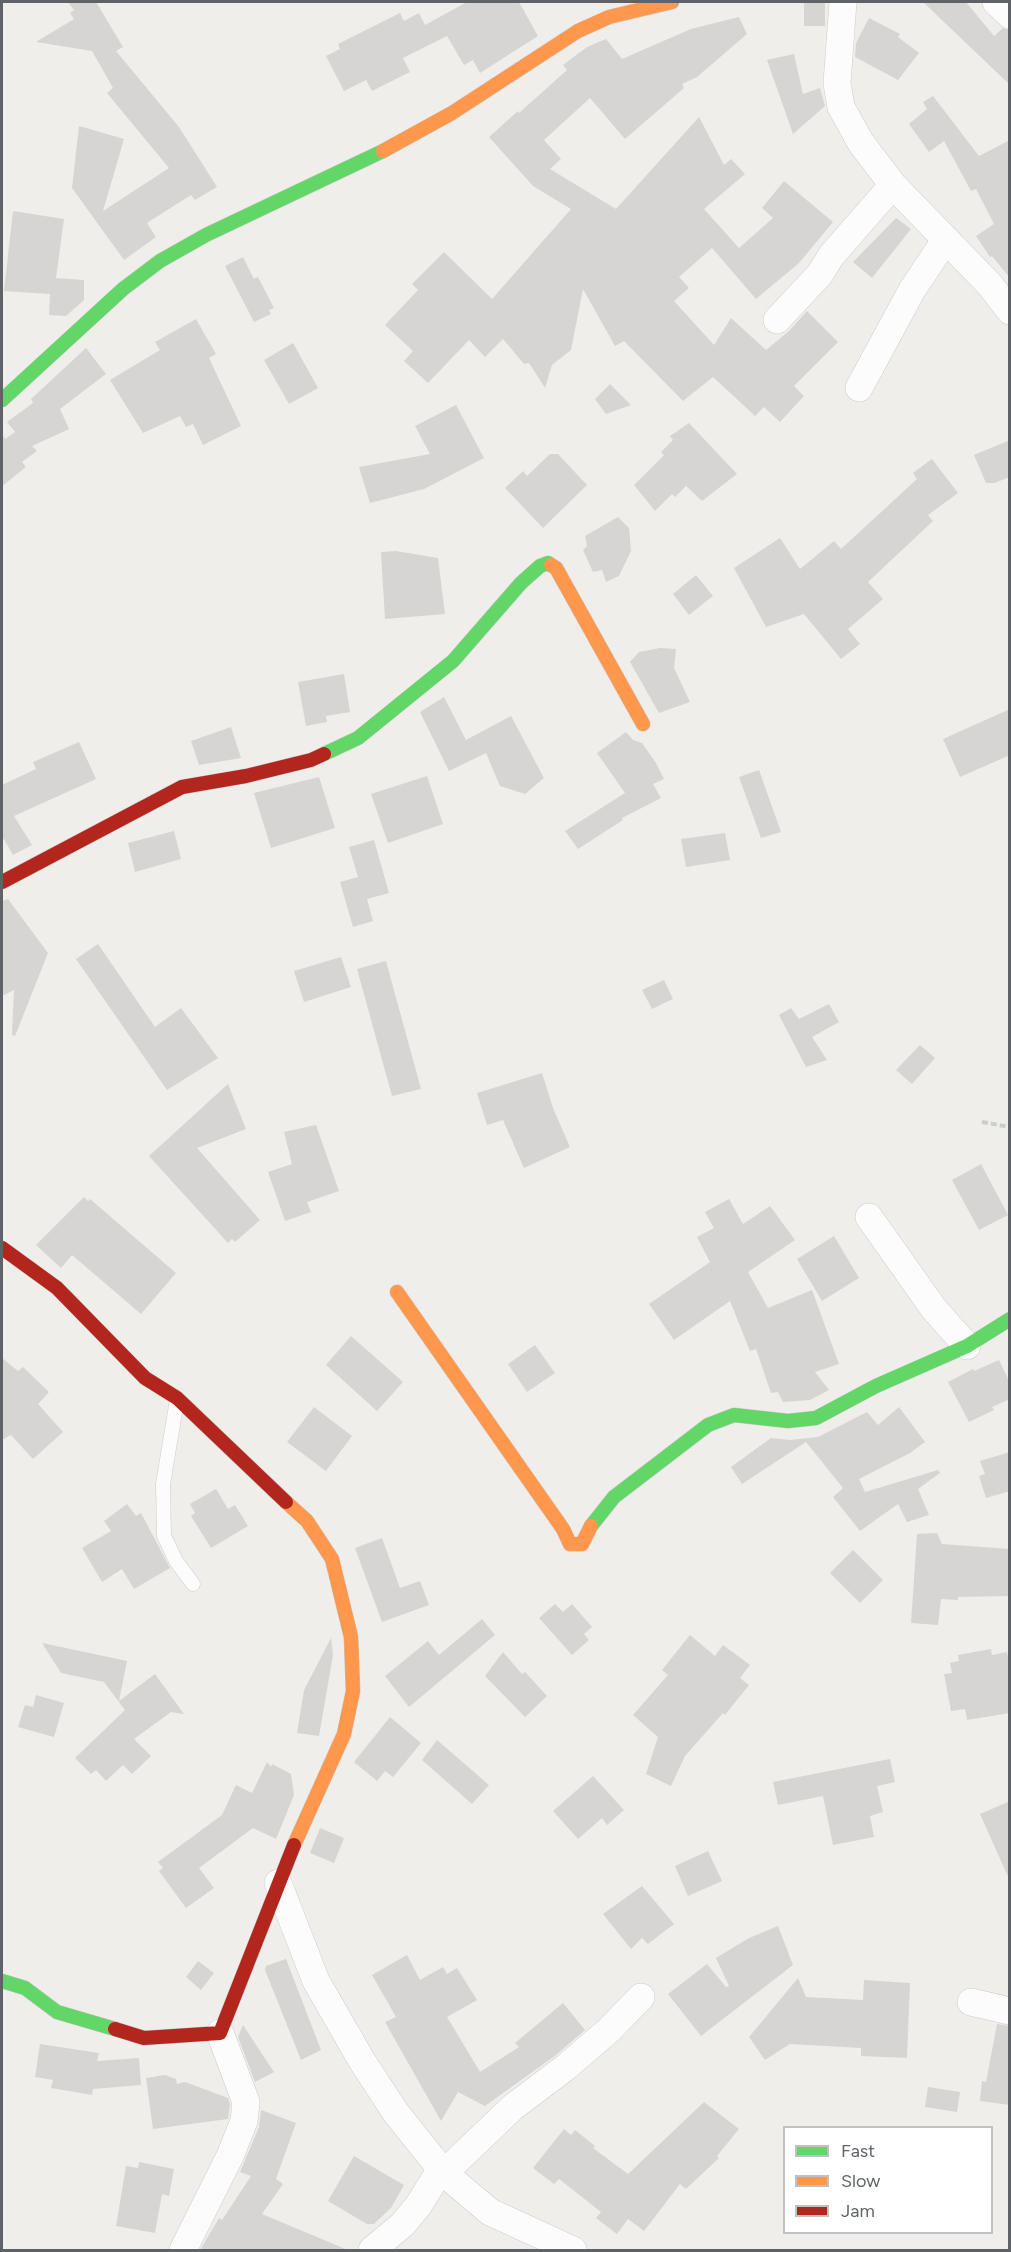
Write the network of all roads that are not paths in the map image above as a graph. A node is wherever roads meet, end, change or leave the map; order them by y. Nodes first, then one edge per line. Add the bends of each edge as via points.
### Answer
1 (672, 2) edge
2 (843, 2) edge
3 (996, 2) edge
4 (1010, 15) edge
5 (893, 185) junction
6 (946, 239) junction
7 (1010, 311) edge
8 (777, 320) dead end
9 (859, 388) dead end
10 (2, 400) edge
11 (643, 724) dead end
12 (2, 882) edge
13 (869, 1217) dead end
14 (2, 1248) edge
15 (397, 1292) dead end
16 (1010, 1319) edge
17 (967, 1346) junction
18 (177, 1398) junction
19 (193, 1584) dead end
20 (278, 1883) junction
21 (2, 1981) edge
22 (641, 1997) dead end
23 (971, 2002) dead end
24 (1010, 2011) edge
25 (220, 2033) junction
26 (442, 2171) junction
27 (183, 2250) edge
28 (372, 2250) edge
29 (573, 2250) edge

1 - 10 street via 609,17 578,31 403,140 160,261 123,289
2 - 5 street via 837,82 841,107 861,143
3 - 4 street
5 - 6 street
5 - 8 street
6 - 7 street
6 - 9 street via 912,290
11 - 12 street via 556,568 548,563 521,583 453,661 358,738 311,760 182,787
13 - 17 street via 934,1309
14 - 18 street via 57,1288 144,1378
15 - 17 street via 570,1544 582,1544 614,1497 708,1425 734,1415 788,1420 816,1418 876,1386
16 - 17 street
18 - 19 lane via 163,1484 164,1536
18 - 20 street via 307,1521 332,1559 351,1637 353,1691 344,1734
20 - 25 street
20 - 26 street via 316,1981 396,2113
21 - 25 street via 25,1988 57,2012 144,2038
22 - 26 street via 609,2030 513,2107
23 - 24 street
25 - 27 street via 246,2103 244,2121
26 - 28 street via 403,2224
26 - 29 street via 490,2212

